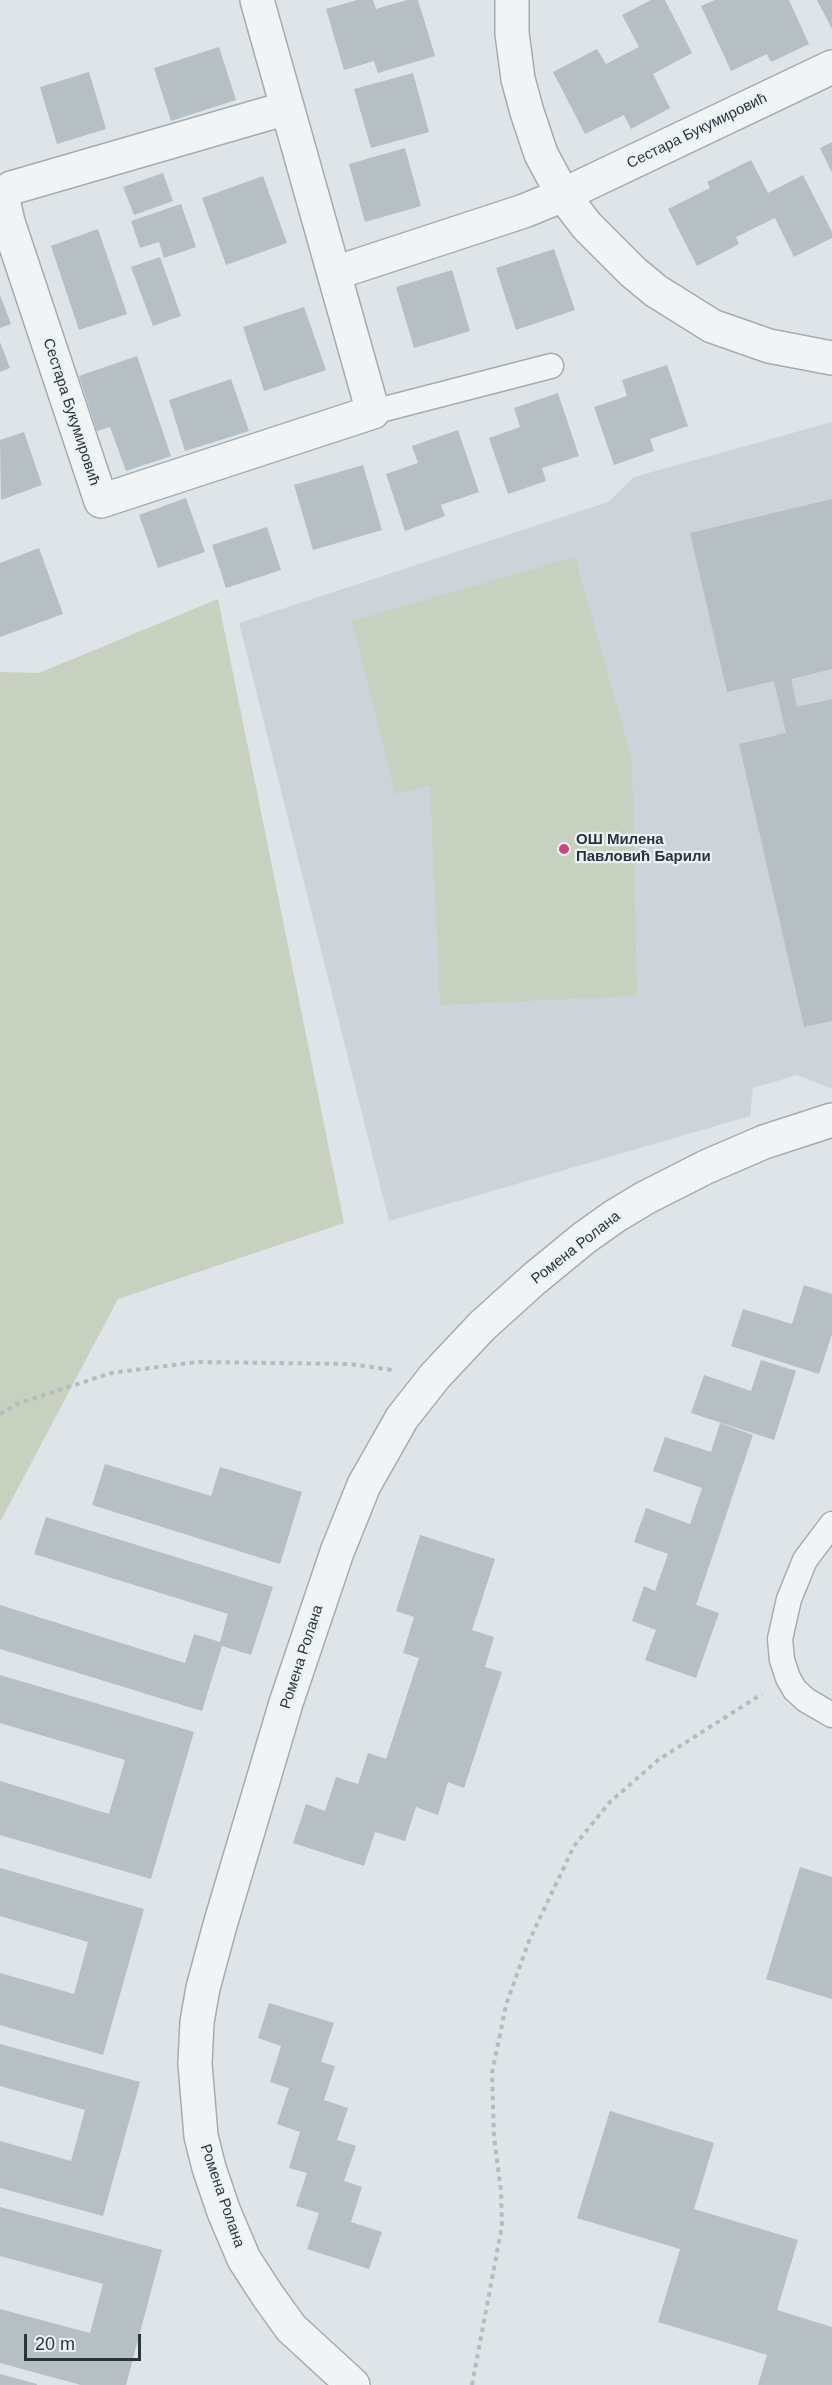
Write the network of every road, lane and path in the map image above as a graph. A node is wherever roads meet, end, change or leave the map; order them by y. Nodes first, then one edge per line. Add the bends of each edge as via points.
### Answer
1 (257, 0) edge
2 (512, 0) edge
3 (832, 67) edge
4 (287, 108) junction
5 (563, 195) junction
6 (335, 273) junction
7 (832, 358) edge
8 (550, 366) dead end
9 (373, 412) junction
10 (832, 1120) edge
11 (435, 1376) junction
12 (0, 1414) edge
13 (832, 1524) edge
14 (788, 1678) junction
15 (832, 1714) edge
16 (353, 2385) edge
17 (472, 2385) edge

1 - 4 street
2 - 5 street via 518,79 541,154
3 - 5 street, Сестара Букумировић
4 - 6 street
4 - 9 street, Сестара Букумировић via 11,188 4,204 8,222 101,501
5 - 6 street, Сестара Букумировић
5 - 7 street via 587,226 633,272 685,310 745,339
6 - 9 street
8 - 9 lane
10 - 11 street, Ромена Ролана via 764,1142 706,1167 615,1216 534,1279
11 - 12 path via 350,1364 197,1362 111,1373 17,1404
11 - 16 street, Ромена Ролана via 402,1418 364,1485 337,1552 286,1703 203,1988 197,2022 195,2064 201,2136 240,2249 291,2328
13 - 14 lane via 805,1560 789,1599 780,1639
14 - 15 lane via 806,1700
14 - 17 path via 658,1760 610,1802 574,1846 528,1941 506,2005 492,2073 502,2226

